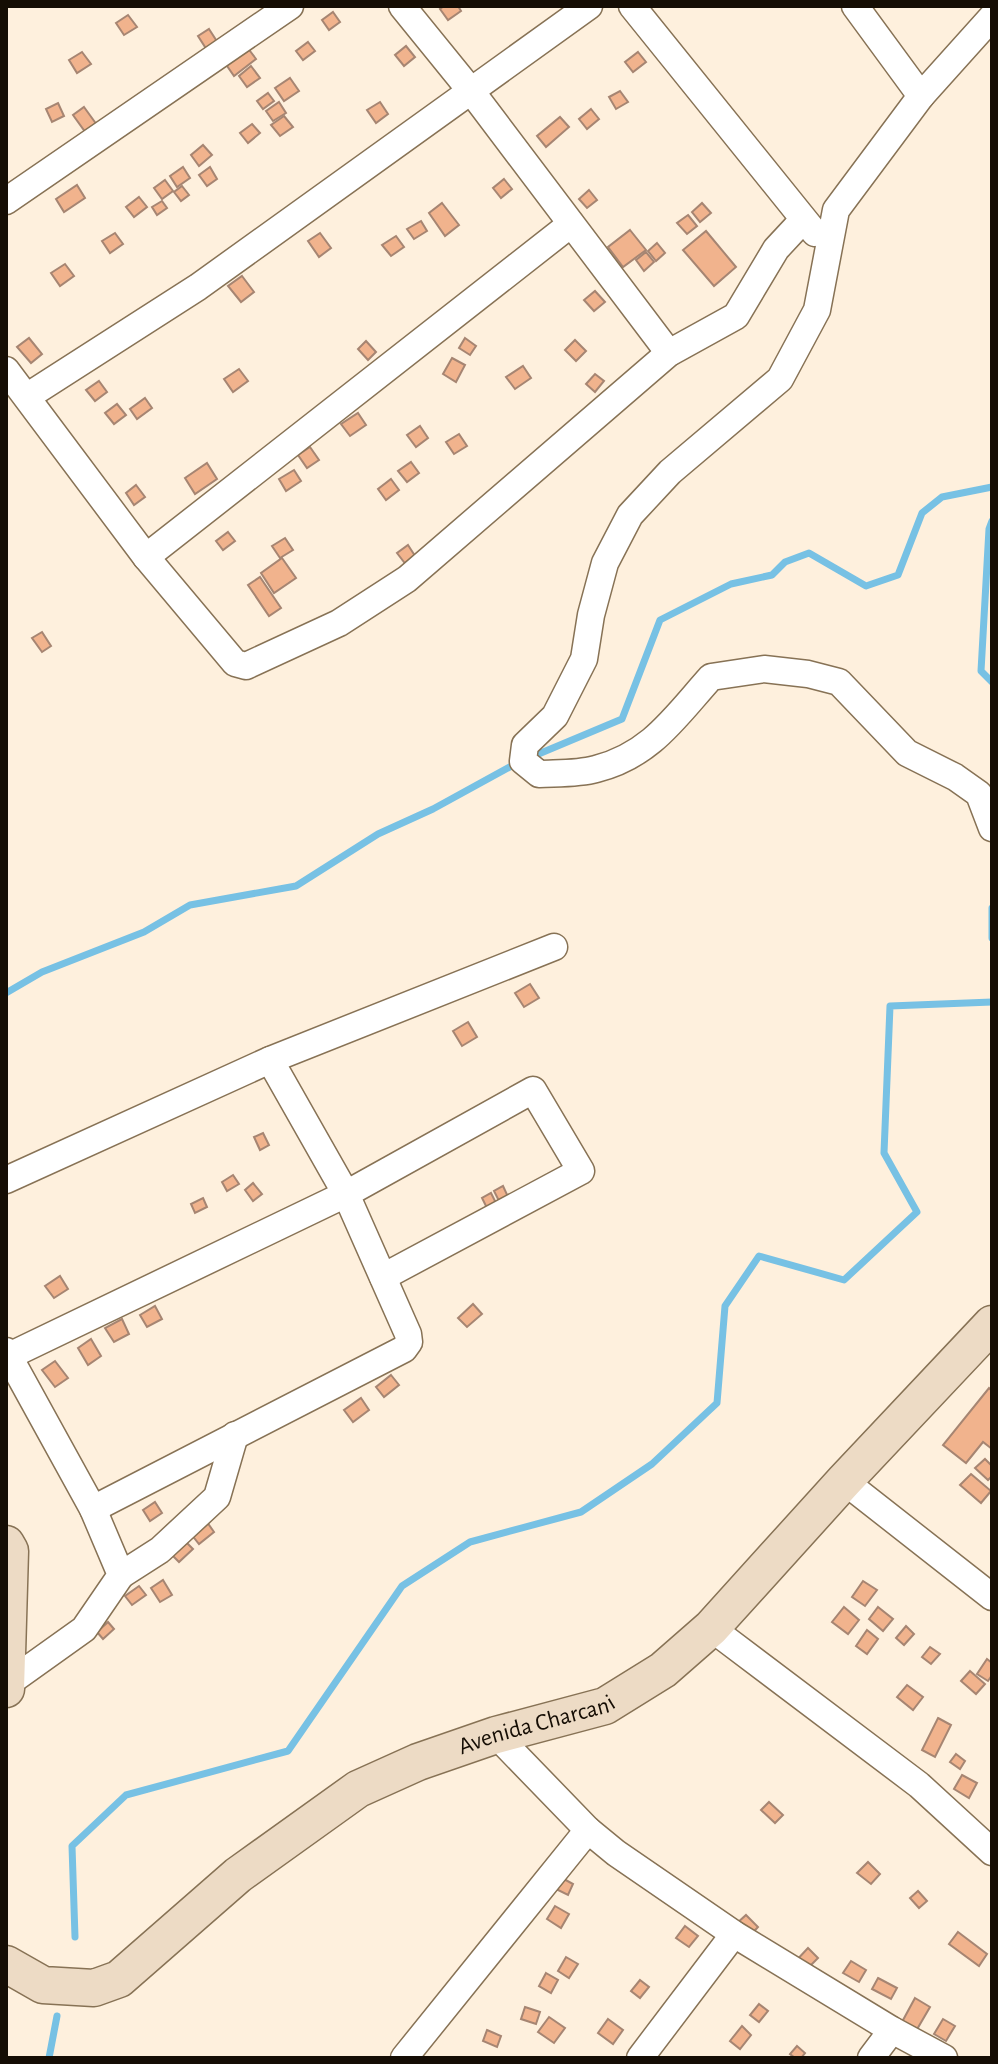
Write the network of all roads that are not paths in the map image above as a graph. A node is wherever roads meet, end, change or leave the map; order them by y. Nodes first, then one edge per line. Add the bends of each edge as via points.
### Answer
1 (290, 6) edge
2 (402, 6) edge
3 (589, 6) edge
4 (632, 6) edge
5 (855, 6) edge
6 (992, 17) edge
7 (471, 91) junction
8 (921, 96) junction
9 (6, 201) edge
10 (803, 220) junction
11 (571, 224) junction
12 (828, 247) junction
13 (669, 353) junction
14 (6, 370) edge
15 (28, 396) junction
16 (146, 557) junction
17 (992, 828) edge
18 (554, 947) dead end
19 (270, 1060) junction
20 (6, 1180) edge
21 (346, 1194) junction
22 (383, 1277) junction
23 (986, 1341) edge
24 (7, 1354) edge
25 (235, 1435) junction
26 (844, 1481) junction
27 (93, 1509) junction
28 (6, 1544) edge
29 (121, 1575) junction
30 (992, 1597) edge
31 (711, 1628) junction
32 (7, 1687) edge
33 (496, 1735) junction
34 (588, 1830) junction
35 (992, 1852) edge
36 (734, 1934) junction
37 (6, 1964) edge
38 (892, 2030) junction
39 (404, 2058) edge
40 (640, 2058) edge
41 (871, 2058) edge
42 (944, 2058) edge

1 - 9 street
2 - 7 street
3 - 7 street
4 - 10 street
5 - 8 street
6 - 8 street
7 - 11 street
7 - 15 street via 198,287
8 - 12 street via 836,210
10 - 12 street
10 - 13 street via 776,249 736,316
11 - 13 street
11 - 16 street
12 - 17 street via 817,310 780,379 670,472 630,515 605,563 584,659 555,716 525,745 523,761 539,774 593,770 627,759 660,735 711,677 764,669 808,674 839,682 907,753 979,794
13 - 16 street via 407,579 339,623 258,663 235,663
14 - 15 street
15 - 16 street
18 - 19 street
19 - 20 street
19 - 21 street
21 - 22 street
21 - 22 street via 533,1090 581,1171
21 - 24 street
22 - 25 street via 408,1334 404,1349
23 - 26 main road, Avenida Charcani
24 - 27 street
25 - 27 street
25 - 29 street via 217,1497 160,1550
26 - 30 street
26 - 31 main road, Avenida Charcani
27 - 29 street
28 - 32 main road
29 - 32 street via 84,1629
31 - 33 main road, Avenida Charcani via 663,1670 605,1706
31 - 35 street via 919,1785
33 - 34 street
33 - 37 main road, Avenida Charcani via 358,1789 238,1875 119,1979 94,1988 43,1985
34 - 36 street
34 - 39 street
36 - 38 street
36 - 40 street
38 - 41 street
38 - 42 street

